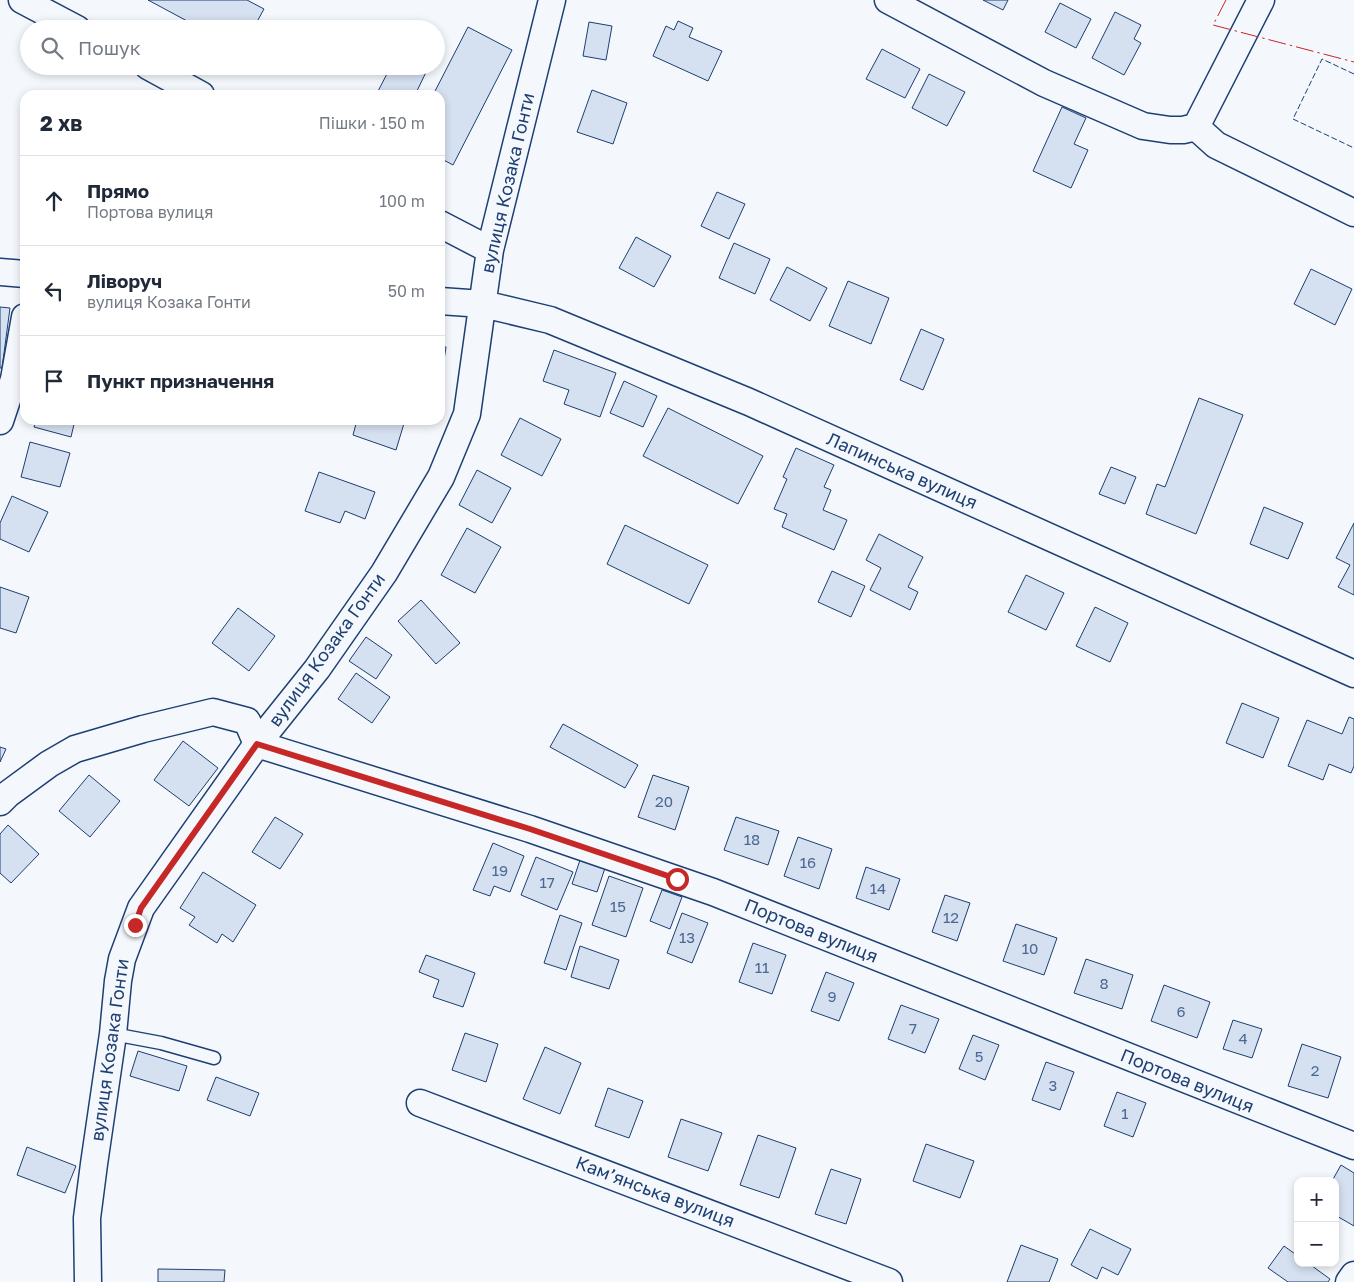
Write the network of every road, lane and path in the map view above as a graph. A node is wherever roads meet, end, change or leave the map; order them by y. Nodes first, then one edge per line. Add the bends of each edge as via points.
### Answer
1 (22, 0) edge
2 (552, 0) edge
3 (888, 0) edge
4 (1261, 0) edge
5 (60, 20) edge
6 (164, 75) edge
7 (192, 90) edge
8 (1196, 127) junction
9 (1354, 213) edge
10 (445, 227) edge
11 (490, 250) junction
12 (0, 272) edge
13 (20, 274) edge
14 (445, 301) edge
15 (483, 304) junction
16 (20, 345) edge
17 (0, 421) edge
18 (1354, 674) edge
19 (257, 744) junction
20 (0, 802) edge
21 (113, 1034) junction
22 (214, 1058) dead end
23 (420, 1103) dead end
24 (1354, 1146) edge
25 (1354, 1275) edge
26 (88, 1282) edge
27 (889, 1282) edge
28 (1349, 1282) edge

1 - 5 street
2 - 11 street, вулиця Козака Гонти
3 - 8 street via 1044,83 1143,126 1170,130
4 - 8 street
6 - 7 street
8 - 9 street via 1216,145
10 - 11 street
11 - 15 street, вулиця Козака Гонти
12 - 13 street
14 - 15 street, Лапинська вулиця
15 - 18 street, Лапинська вулиця via 550,320 749,402
15 - 19 street, вулиця Козака Гонти via 467,414 441,477 378,581 317,669
16 - 17 street via 14,378
19 - 20 street via 247,721 213,712 75,749
19 - 21 street, вулиця Козака Гонти via 141,908 122,959
19 - 24 street, Портова вулиця via 530,829 713,892
21 - 22 lane
21 - 26 street, вулиця Козака Гонти via 87,1218
23 - 27 street, Камʼянська вулиця
25 - 28 street

